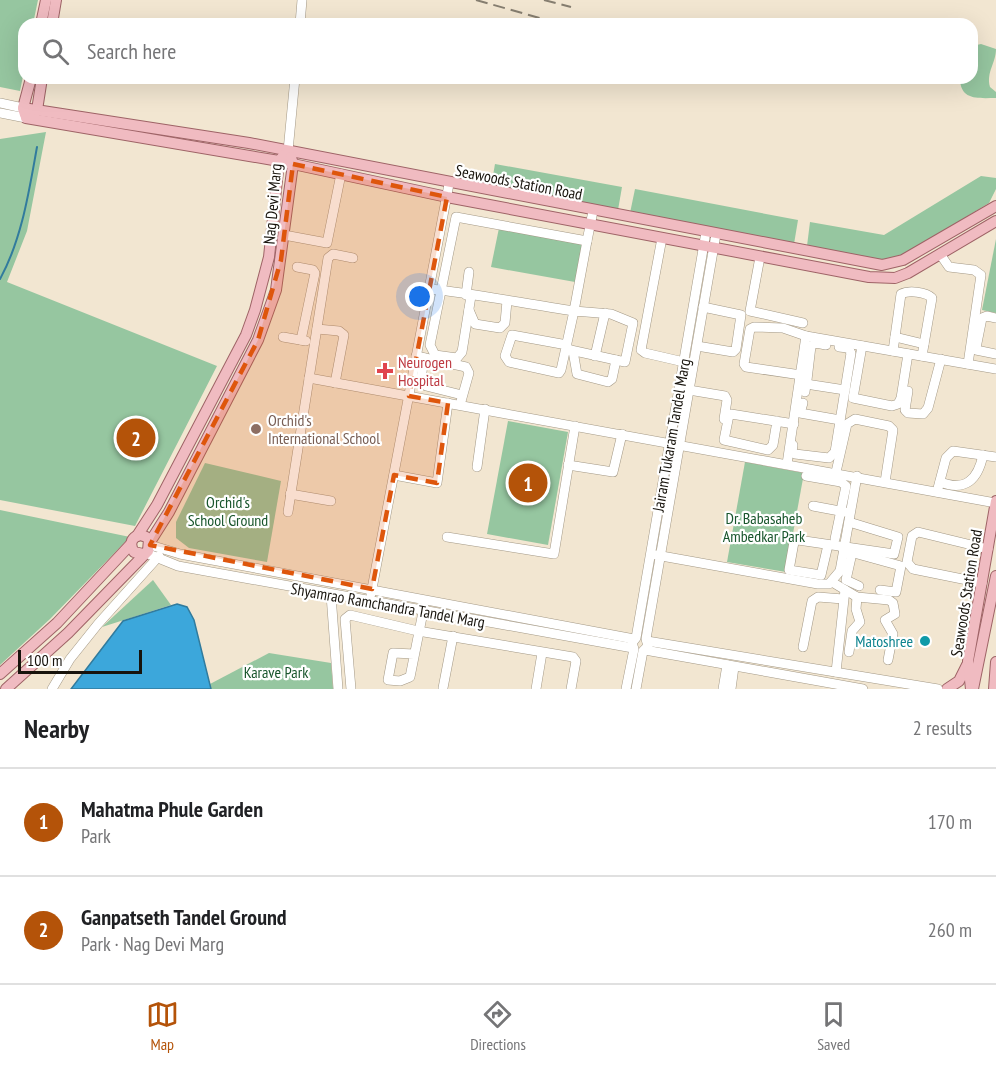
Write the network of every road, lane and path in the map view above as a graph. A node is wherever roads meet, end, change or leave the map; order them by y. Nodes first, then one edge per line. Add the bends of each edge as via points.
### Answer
1 (46, 0) edge
2 (56, 0) edge
3 (302, 0) edge
4 (42, 18) edge
5 (53, 18) edge
6 (300, 18) edge
7 (30, 84) edge
8 (41, 84) edge
9 (294, 84) edge
10 (0, 103) edge
11 (37, 110) junction
12 (0, 113) edge
13 (25, 113) junction
14 (288, 151) junction
15 (279, 161) junction
16 (293, 164) junction
17 (341, 174) junction
18 (449, 184) junction
19 (447, 197) junction
20 (996, 206) edge
21 (593, 211) junction
22 (996, 220) edge
23 (591, 224) junction
24 (711, 233) junction
25 (284, 235) junction
26 (662, 238) junction
27 (587, 241) junction
28 (709, 247) junction
29 (940, 254) junction
30 (760, 257) junction
31 (353, 258) dead end
32 (297, 267) dead end
33 (949, 267) junction
34 (470, 272) dead end
35 (315, 273) junction
36 (326, 274) junction
37 (947, 278) dead end
38 (430, 289) junction
39 (440, 290) junction
40 (468, 295) junction
41 (507, 301) junction
42 (703, 307) junction
43 (469, 308) junction
44 (574, 311) junction
45 (605, 313) junction
46 (996, 318) edge
47 (317, 329) junction
48 (796, 332) junction
49 (806, 336) junction
50 (283, 337) dead end
51 (895, 337) junction
52 (302, 340) junction
53 (315, 343) junction
54 (924, 344) junction
55 (697, 346) junction
56 (861, 346) junction
57 (569, 348) junction
58 (976, 350) junction
59 (893, 351) junction
60 (996, 354) edge
61 (915, 355) junction
62 (595, 356) junction
63 (420, 357) junction
64 (942, 359) junction
65 (616, 360) junction
66 (684, 362) junction
67 (970, 365) junction
68 (996, 369) edge
69 (337, 371) junction
70 (348, 374) dead end
71 (801, 375) junction
72 (309, 378) junction
73 (335, 382) junction
74 (806, 384) junction
75 (689, 390) junction
76 (845, 390) junction
77 (409, 396) junction
78 (801, 397) junction
79 (461, 400) junction
80 (448, 403) junction
81 (485, 409) junction
82 (800, 413) junction
83 (840, 420) junction
84 (777, 421) junction
85 (794, 424) junction
86 (575, 426) junction
87 (622, 434) junction
88 (675, 444) junction
89 (742, 450) junction
90 (719, 452) junction
91 (983, 455) junction
92 (996, 457) edge
93 (786, 464) junction
94 (568, 465) junction
95 (477, 467) dead end
96 (836, 472) junction
97 (394, 475) junction
98 (806, 476) dead end
99 (857, 476) junction
100 (885, 482) junction
101 (939, 487) junction
102 (290, 494) junction
103 (331, 501) dead end
104 (996, 502) edge
105 (813, 506) dead end
106 (288, 512) dead end
107 (847, 515) junction
108 (796, 534) dead end
109 (447, 537) dead end
110 (134, 540) junction
111 (841, 546) junction
112 (147, 548) junction
113 (164, 549) junction
114 (988, 549) junction
115 (656, 555) junction
116 (157, 559) junction
117 (788, 575) junction
118 (996, 576) edge
119 (832, 582) junction
120 (982, 583) junction
121 (859, 586) dead end
122 (372, 589) junction
123 (880, 590) dead end
124 (331, 595) junction
125 (844, 595) junction
126 (857, 597) junction
127 (426, 599) junction
128 (369, 602) junction
129 (423, 612) junction
130 (418, 631) junction
131 (453, 636) junction
132 (640, 644) junction
133 (804, 647) dead end
134 (849, 652) dead end
135 (542, 653) junction
136 (414, 654) dead end
137 (888, 660) dead end
138 (968, 661) junction
139 (996, 662) edge
140 (730, 666) junction
141 (836, 672) junction
142 (0, 674) edge
143 (814, 685) edge
144 (443, 688) edge
145 (6, 689) edge
146 (52, 689) edge
147 (339, 689) edge
148 (351, 689) edge
149 (536, 689) edge
150 (571, 689) edge
151 (626, 689) edge
152 (636, 689) edge
153 (723, 689) edge
154 (731, 689) edge
155 (862, 689) edge
156 (938, 689) edge
157 (947, 689) edge
158 (973, 689) edge
159 (988, 689) edge
160 (994, 689) edge

1 - 4 main road
2 - 5 main road
3 - 6 street
7 - 13 main road
8 - 11 main road
9 - 14 street
10 - 13 street
11 - 13 main road, Seawoods Station Road
11 - 14 main road, Seawoods Station Road
12 - 13 street
13 - 15 main road, Seawoods Station Road
14 - 15 main road, Nag Devi Marg
14 - 16 main road, Nag Devi Marg
14 - 18 main road, Seawoods Station Road
15 - 16 main road, Seawoods Station Road
15 - 110 main road, Nag Devi Marg via 269,257 246,335 157,505
16 - 17 main road, Seawoods Station Road
16 - 25 main road, Nag Devi Marg
17 - 19 main road, Seawoods Station Road
17 - 25 street via 327,243
18 - 19 street
18 - 21 main road, Seawoods Station Road
19 - 23 main road, Seawoods Station Road
19 - 38 street
20 - 24 main road, Seawoods Station Road via 892,264 872,264
21 - 23 street
21 - 24 main road, Seawoods Station Road
22 - 29 main road, Seawoods Station Road
23 - 26 main road, Seawoods Station Road
23 - 27 street
24 - 28 street, Jairam Tukaram Tandel Marg
25 - 112 main road, Nag Devi Marg via 276,290 258,340
26 - 28 main road, Seawoods Station Road
26 - 66 street via 641,350
27 - 39 street via 456,217
27 - 44 street
28 - 30 main road, Seawoods Station Road
28 - 42 street, Jairam Tukaram Tandel Marg
28 - 66 street, Jairam Tukaram Tandel Marg
29 - 30 main road, Seawoods Station Road via 908,273 882,279
29 - 33 street
30 - 48 street via 750,310 800,322
31 - 36 street via 333,255 328,258
32 - 35 street
33 - 37 street
33 - 67 street via 974,270 981,275
34 - 40 street
35 - 36 street
35 - 52 street
36 - 47 street
38 - 39 street
38 - 63 street
39 - 40 street
39 - 43 street via 430,345 435,355 451,359 462,352
40 - 41 street
40 - 43 street
41 - 43 street via 505,323 500,328 475,324
41 - 44 street
42 - 55 street, Jairam Tukaram Tandel Marg
42 - 55 street via 741,315 736,349 733,352
44 - 45 street
44 - 57 street
45 - 62 street
45 - 65 street via 633,323 627,361
46 - 58 street via 982,318
47 - 53 street
47 - 69 street via 344,335
48 - 49 street
48 - 71 street via 763,325 750,329 744,364 746,368
49 - 56 street
49 - 71 street
50 - 52 street
51 - 54 street
51 - 54 street via 901,294 926,294 932,298
51 - 59 street
52 - 53 street
53 - 72 street
54 - 61 street
55 - 75 street, Jairam Tukaram Tandel Marg
56 - 59 street
56 - 61 street via 853,398 883,405 898,404
57 - 57 street via 559,373 509,362 505,356 512,335
57 - 62 street
57 - 65 street via 579,376 611,381
58 - 60 street
58 - 67 street
59 - 61 street
61 - 64 street
61 - 64 street via 905,406 908,413 922,414 928,408
62 - 65 street
63 - 77 street
63 - 79 street via 421,379 426,386
63 - 79 street via 466,367 469,374
64 - 67 street
66 - 88 street, Jairam Tukaram Tandel Marg
67 - 68 street
69 - 70 street
69 - 73 street
71 - 78 street
72 - 73 street
72 - 102 street
73 - 77 street
74 - 76 street
74 - 76 street via 812,346 816,343 850,351
74 - 78 street
75 - 88 street, Jairam Tukaram Tandel Marg
75 - 90 street via 727,398
76 - 83 street
77 - 80 street
77 - 97 street
78 - 82 street
78 - 85 street
79 - 80 street
79 - 81 street
80 - 97 street via 437,483
81 - 86 street
81 - 95 street
82 - 83 street
82 - 83 street via 792,448 795,454 832,457
84 - 85 street
84 - 89 street via 771,448
84 - 89 street via 729,415 724,440
85 - 93 street
86 - 87 street
86 - 94 street
87 - 88 street
87 - 94 street via 613,472
88 - 90 street
88 - 115 street, Jairam Tukaram Tandel Marg
89 - 90 street
89 - 93 street
91 - 92 street
91 - 101 street via 980,471 972,480
91 - 101 street via 953,451 946,458
93 - 96 street
94 - 109 street via 554,554
96 - 99 street
96 - 100 street via 847,424 855,419 893,430
97 - 122 street
98 - 107 street via 844,484
99 - 100 street
99 - 107 street
100 - 101 street
101 - 104 street
102 - 103 street
102 - 106 street
104 - 114 main road, Seawoods Station Road
105 - 107 street
107 - 111 street
107 - 111 street via 898,539 892,554
108 - 111 street
110 - 112 main road via 143,535
110 - 112 main road via 134,552
110 - 142 main road, Nag Devi Marg via 57,623
111 - 117 street via 822,575
111 - 117 street via 795,541
111 - 119 street via 840,571
111 - 121 street via 846,580
111 - 123 street via 901,566 896,592
112 - 113 street, Shyamrao Ramchandra Tandel Marg
112 - 116 street, Shyamrao Ramchandra Tandel Marg
112 - 145 main road, Nag Devi Marg via 68,633
113 - 116 street
113 - 122 street, Shyamrao Ramchandra Tandel Marg
114 - 120 main road, Seawoods Station Road
114 - 120 street via 918,532 912,536 907,562 913,569
115 - 117 street
115 - 132 street, Jairam Tukaram Tandel Marg
116 - 124 street, Shyamrao Ramchandra Tandel Marg
116 - 146 street via 98,624
117 - 119 street via 822,585
118 - 158 main road
119 - 125 street
120 - 138 main road, Seawoods Station Road
122 - 127 street, Shyamrao Ramchandra Tandel Marg
122 - 128 street
124 - 128 street, Shyamrao Ramchandra Tandel Marg
124 - 147 street
125 - 126 street
125 - 133 street via 815,598
125 - 141 street
126 - 134 street via 860,622 852,631
126 - 137 street via 890,600 896,607 895,614 885,620 893,634
127 - 129 street
127 - 132 street, Shyamrao Ramchandra Tandel Marg
128 - 129 street, Shyamrao Ramchandra Tandel Marg
129 - 130 street
129 - 132 street, Shyamrao Ramchandra Tandel Marg
130 - 131 street
130 - 136 street
130 - 148 street via 346,616
131 - 135 street
131 - 144 street
132 - 140 street, Shyamrao Ramchandra Tandel Marg
132 - 141 street, Shyamrao Ramchandra Tandel Marg
132 - 151 street, Jairam Tukaram Tandel Marg
132 - 152 street, Jairam Tukaram Tandel Marg
135 - 149 street
135 - 150 street via 575,658
138 - 157 main road via 962,676
138 - 158 main road, Seawoods Station Road
139 - 160 main road
140 - 143 street, Shyamrao Ramchandra Tandel Marg
140 - 153 street
140 - 154 street
141 - 156 street, Shyamrao Ramchandra Tandel Marg
143 - 155 street, Shyamrao Ramchandra Tandel Marg
158 - 159 main road

